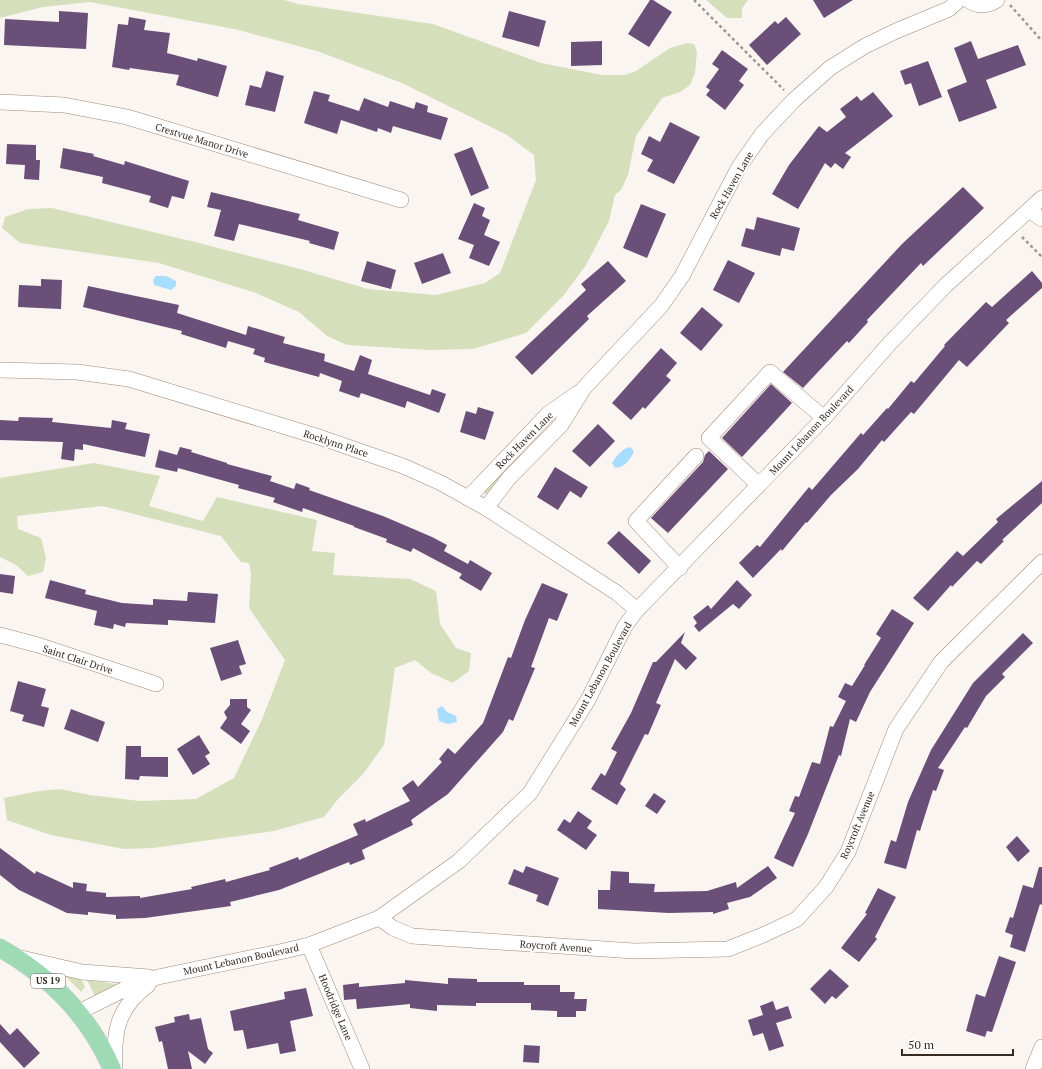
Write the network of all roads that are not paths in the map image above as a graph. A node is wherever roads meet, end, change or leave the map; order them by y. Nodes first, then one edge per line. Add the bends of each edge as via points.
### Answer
1 (959, 0) edge
2 (968, 0) edge
3 (1004, 3) edge
4 (0, 102) edge
5 (1042, 198) edge
6 (401, 200) dead end
7 (1029, 210) junction
8 (1042, 219) edge
9 (0, 370) edge
10 (584, 388) junction
11 (824, 418) junction
12 (526, 436) junction
13 (538, 448) junction
14 (696, 456) dead end
15 (759, 485) junction
16 (468, 498) junction
17 (486, 508) junction
18 (1042, 562) edge
19 (680, 568) junction
20 (637, 610) junction
21 (0, 635) edge
22 (156, 684) dead end
23 (379, 918) junction
24 (309, 945) junction
25 (6, 952) edge
26 (158, 977) junction
27 (79, 1012) junction
28 (1042, 1047) edge
29 (114, 1069) edge
30 (362, 1069) edge
31 (1033, 1069) edge

1 - 10 street, Rock Haven Lane via 949,9 896,30 865,46 830,68 794,100 762,134 739,167 682,276 661,306
2 - 3 street via 982,5
4 - 6 street, Crestvue Manor Drive via 64,105 127,118
5 - 7 street, Mount Lebanon Boulevard
7 - 8 street
7 - 11 street, Mount Lebanon Boulevard via 946,285 890,343
9 - 16 street, Rocklynn Place via 76,372 129,379 362,451 428,477
10 - 12 street, Rock Haven Lane via 548,414
10 - 13 street, Rock Haven Lane via 561,425
11 - 15 street, Mount Lebanon Boulevard
11 - 15 street via 770,372 709,438
12 - 13 street
12 - 16 street, Rock Haven Lane
13 - 17 street, Rock Haven Lane via 509,478
14 - 19 street via 636,521
15 - 19 street, Mount Lebanon Boulevard
16 - 17 street, Rocklynn Place
17 - 20 street, Rocklynn Place via 617,593
18 - 23 street, Roycroft Avenue via 941,662 896,729 848,852 826,887 798,919 728,949 634,951 412,936 393,928
19 - 20 street, Mount Lebanon Boulevard
20 - 23 street, Mount Lebanon Boulevard via 625,626 588,700 530,793 459,861
21 - 22 street, Saint Clair Drive
23 - 24 street, Mount Lebanon Boulevard
24 - 26 street, Mount Lebanon Boulevard
24 - 30 street, Hoodridge Lane
25 - 26 street via 82,972
25 - 27 main road, US 19 via 49,981
26 - 27 street, Mount Lebanon Boulevard via 125,989
26 - 29 street via 137,993 122,1014 115,1037
27 - 29 main road, US 19
28 - 31 street

